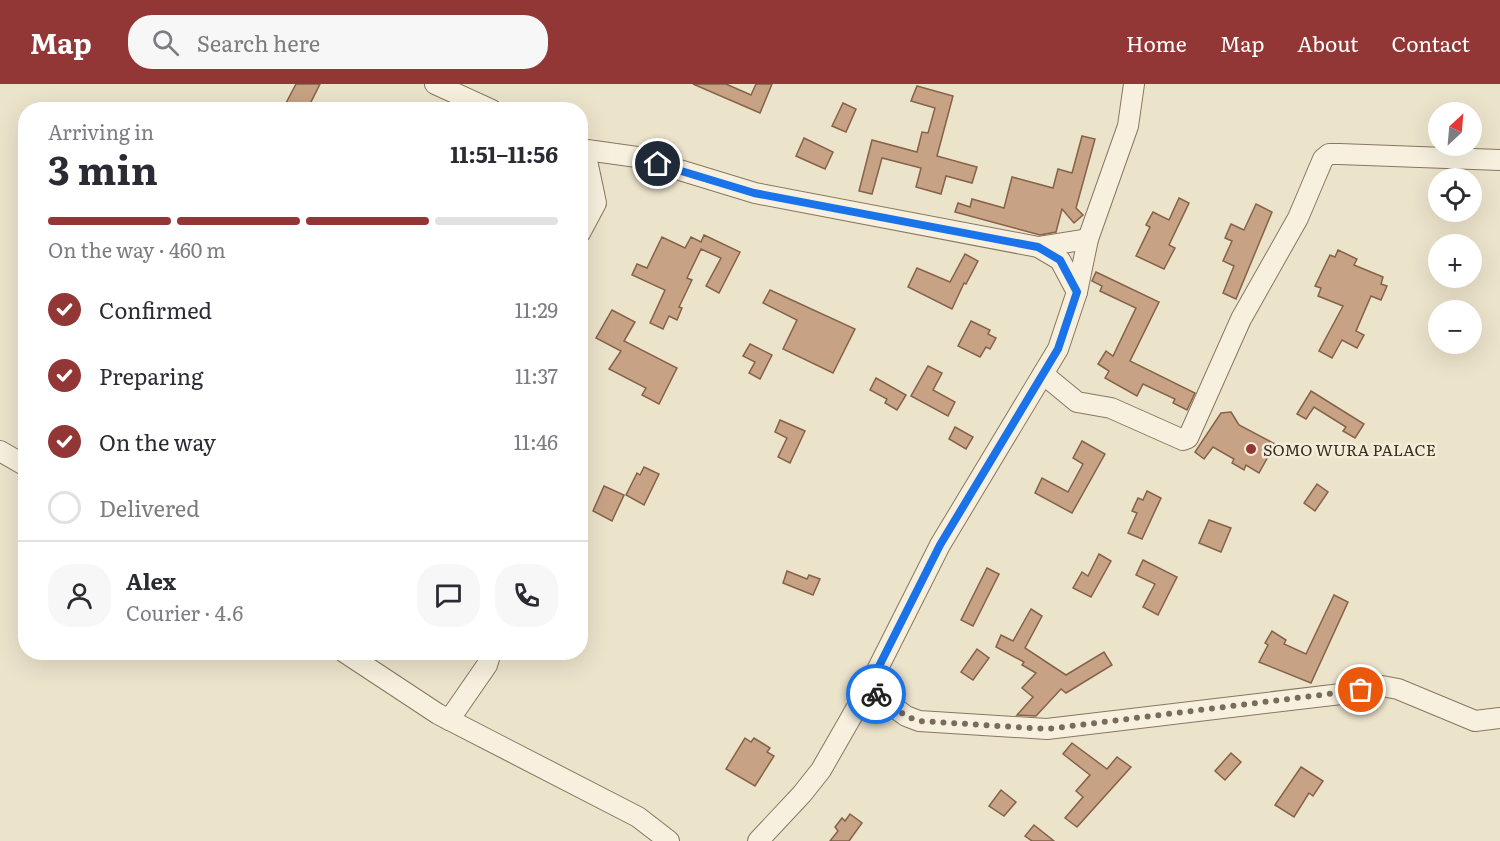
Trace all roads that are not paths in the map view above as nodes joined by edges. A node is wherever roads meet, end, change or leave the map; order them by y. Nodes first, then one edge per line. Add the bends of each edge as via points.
1 (435, 84) edge
2 (1134, 84) edge
3 (474, 102) edge
4 (588, 151) edge
5 (1500, 160) edge
6 (588, 170) edge
7 (588, 218) edge
8 (1088, 239) junction
9 (1038, 247) junction
10 (1077, 292) junction
11 (1043, 374) junction
12 (0, 451) edge
13 (18, 461) edge
14 (356, 660) edge
15 (489, 660) edge
16 (868, 688) junction
17 (1500, 718) edge
18 (449, 720) junction
19 (669, 841) edge
20 (758, 841) edge

1 - 3 street
2 - 8 street via 1128,126
4 - 9 street via 638,157 754,193
5 - 11 street via 1339,154 1323,159 1298,218 1241,319 1188,438 1183,441 1111,408 1077,402
6 - 7 street via 596,203
8 - 9 street
8 - 10 street
9 - 10 street via 1060,260
10 - 11 street via 1058,349
11 - 16 street via 940,545
12 - 13 street
14 - 18 street
15 - 18 street
16 - 17 street via 919,721 1028,728 1221,709 1382,686 1474,721
16 - 20 street via 821,770
18 - 19 street via 638,817

